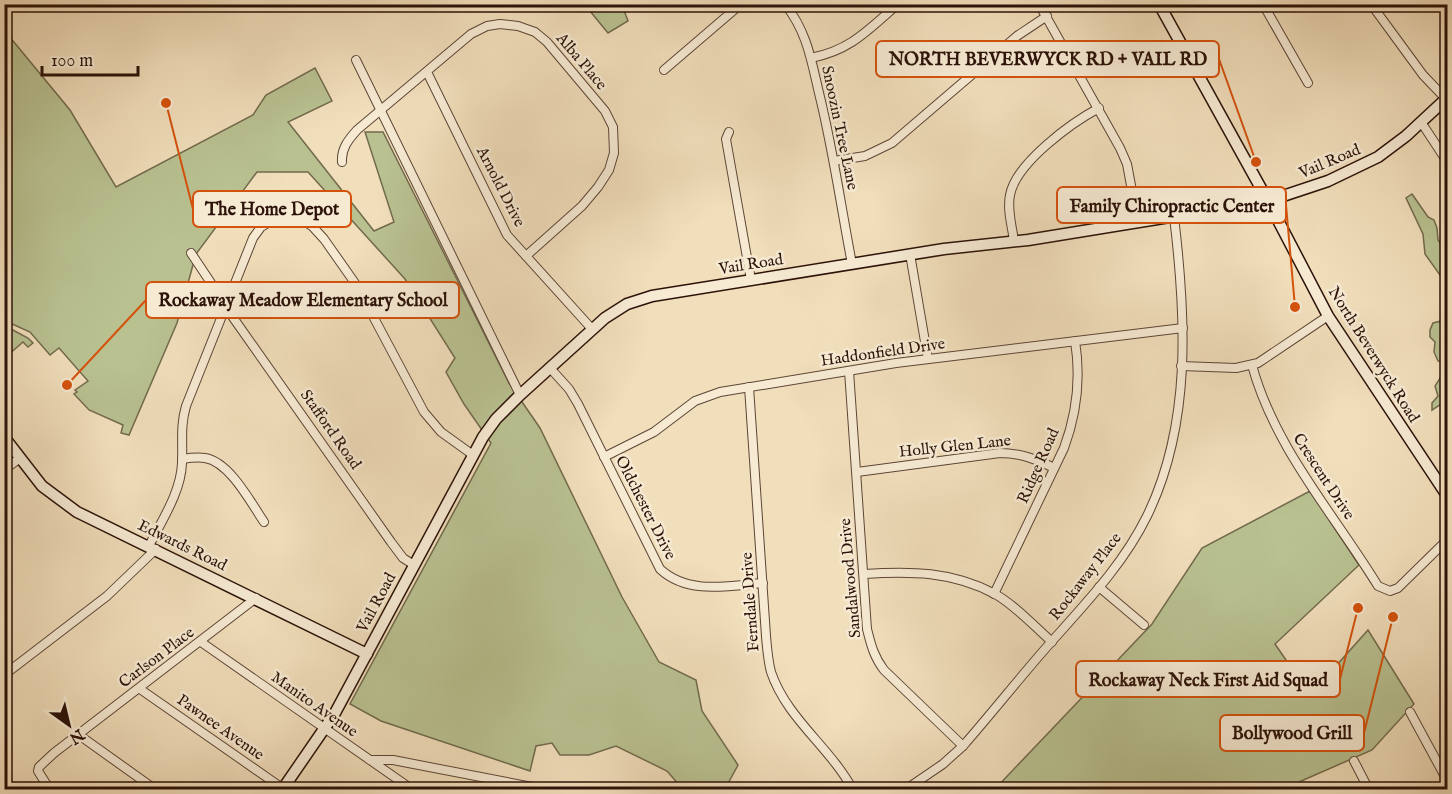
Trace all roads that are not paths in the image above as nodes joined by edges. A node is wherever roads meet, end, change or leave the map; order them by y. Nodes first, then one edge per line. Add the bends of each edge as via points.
1 (741, 4) edge
2 (785, 4) edge
3 (898, 4) edge
4 (1039, 4) edge
5 (1160, 4) edge
6 (1263, 4) edge
7 (1371, 4) edge
8 (1047, 16) junction
9 (811, 58) junction
10 (356, 60) dead end
11 (664, 70) dead end
12 (427, 72) junction
13 (1308, 83) dead end
14 (1447, 98) edge
15 (1099, 108) junction
16 (381, 110) junction
17 (1421, 122) junction
18 (729, 132) dead end
19 (834, 161) junction
20 (342, 162) dead end
21 (1448, 163) edge
22 (1268, 201) junction
23 (1174, 217) junction
24 (1138, 223) junction
25 (1014, 241) junction
26 (191, 253) dead end
27 (910, 254) junction
28 (526, 256) junction
29 (852, 264) junction
30 (751, 280) junction
31 (229, 300) junction
32 (225, 309) junction
33 (1328, 316) junction
34 (1183, 328) junction
35 (592, 329) junction
36 (1075, 341) junction
37 (928, 360) junction
38 (1252, 365) junction
39 (1181, 366) junction
40 (550, 368) junction
41 (849, 371) junction
42 (749, 387) junction
43 (520, 395) junction
44 (4, 437) edge
45 (473, 455) junction
46 (604, 457) junction
47 (20, 458) junction
48 (182, 459) junction
49 (1054, 468) junction
50 (4, 470) edge
51 (857, 472) junction
52 (1448, 497) edge
53 (264, 522) dead end
54 (1448, 539) edge
55 (152, 548) junction
56 (414, 566) junction
57 (864, 574) junction
58 (763, 583) junction
59 (1100, 587) junction
60 (994, 594) junction
61 (256, 598) junction
62 (1144, 625) dead end
63 (201, 642) junction
64 (1052, 642) junction
65 (367, 654) junction
66 (4, 675) edge
67 (140, 688) junction
68 (1410, 712) dead end
69 (324, 727) junction
70 (78, 735) junction
71 (963, 746) junction
72 (370, 760) junction
73 (1354, 761) dead end
74 (1448, 782) edge
75 (50, 789) edge
76 (156, 789) edge
77 (283, 789) edge
78 (413, 789) edge
79 (548, 789) edge
80 (853, 789) edge
81 (905, 789) edge
82 (1369, 789) edge

1 - 11 street
2 - 9 street, Snoozin Tree Lane via 802,30
3 - 9 street via 848,46
4 - 8 street
5 - 22 street, North Beverwyck Road
6 - 13 street
7 - 14 street via 1423,75
8 - 15 street
8 - 19 street via 1017,36 892,143 865,156
9 - 19 street, Snoozin Tree Lane
10 - 16 street
12 - 16 street, Alba Place
12 - 28 street, Arnold Drive via 501,224
12 - 28 street, Alba Place via 479,30 500,24 518,26 547,42 610,119 615,144 604,177 587,201
14 - 17 street, Vail Road
15 - 24 street via 1127,164
15 - 25 street via 1067,129 1017,176 1009,201
16 - 20 street, Alba Place via 351,137 342,152
16 - 43 street
17 - 21 street
17 - 22 street, Vail Road via 1363,166
18 - 30 street via 726,139
19 - 29 street, Snoozin Tree Lane
22 - 23 street, Vail Road
22 - 33 street, North Beverwyck Road
23 - 24 street, Vail Road
23 - 34 street, Rockaway Place
24 - 25 street, Vail Road
25 - 27 street, Vail Road
26 - 31 street via 215,289
27 - 29 street, Vail Road
27 - 37 street
28 - 35 street, Arnold Drive
29 - 30 street, Vail Road
30 - 35 street, Vail Road via 639,299 615,310
31 - 32 street
31 - 45 street via 261,227 284,216 305,221 324,239 357,286 424,412 441,432
32 - 48 street via 181,421
32 - 56 street, Stafford Road via 391,542
33 - 38 street
33 - 52 street, North Beverwyck Road
34 - 36 street, Haddonfield Drive
34 - 39 street, Rockaway Place
35 - 40 street, Vail Road
36 - 37 street, Haddonfield Drive
36 - 49 street, Ridge Road via 1078,380 1074,415
37 - 41 street, Haddonfield Drive
38 - 39 street
38 - 54 street, Crescent Drive via 1262,398 1292,455 1378,586 1390,591 1398,588
39 - 59 street, Rockaway Place via 1174,431 1156,496 1138,532
40 - 43 street, Vail Road
40 - 46 street, Oldchester Drive via 573,394
41 - 42 street, Haddonfield Drive
41 - 51 street, Sandalwood Drive
42 - 46 street, Haddonfield Drive via 695,401 654,432
42 - 58 street, Ferndale Drive
43 - 45 street, Vail Road via 496,419
44 - 47 street, Edwards Road
45 - 56 street, Vail Road
46 - 58 street, Oldchester Drive via 657,566 666,575 681,584 699,587
47 - 50 street
47 - 55 street, Edwards Road via 42,486 63,503
48 - 53 street via 203,458 219,464
48 - 55 street via 176,491
49 - 51 street, Holly Glen Lane via 1034,458 1000,453
49 - 60 street, Ridge Road
51 - 57 street, Sandalwood Drive
55 - 61 street, Edwards Road
55 - 66 street via 107,596
56 - 65 street, Vail Road
57 - 60 street via 929,573
57 - 71 street, Sandalwood Drive via 867,629 878,661
58 - 80 street, Ferndale Drive via 769,662 775,682 793,713
59 - 62 street
59 - 64 street, Rockaway Place
60 - 64 street
61 - 63 street, Carlson Place
61 - 65 street, Edwards Road
63 - 67 street, Carlson Place
63 - 69 street, Manito Avenue
64 - 71 street, Rockaway Place
65 - 69 street, Vail Road
67 - 70 street, Carlson Place
67 - 77 street, Pawnee Avenue
68 - 74 street
69 - 72 street, Manito Avenue
69 - 77 street, Vail Road
70 - 75 street, Carlson Place via 39,767
70 - 76 street
71 - 81 street, Rockaway Place
72 - 78 street, Manito Avenue
72 - 79 street via 393,760
73 - 82 street

